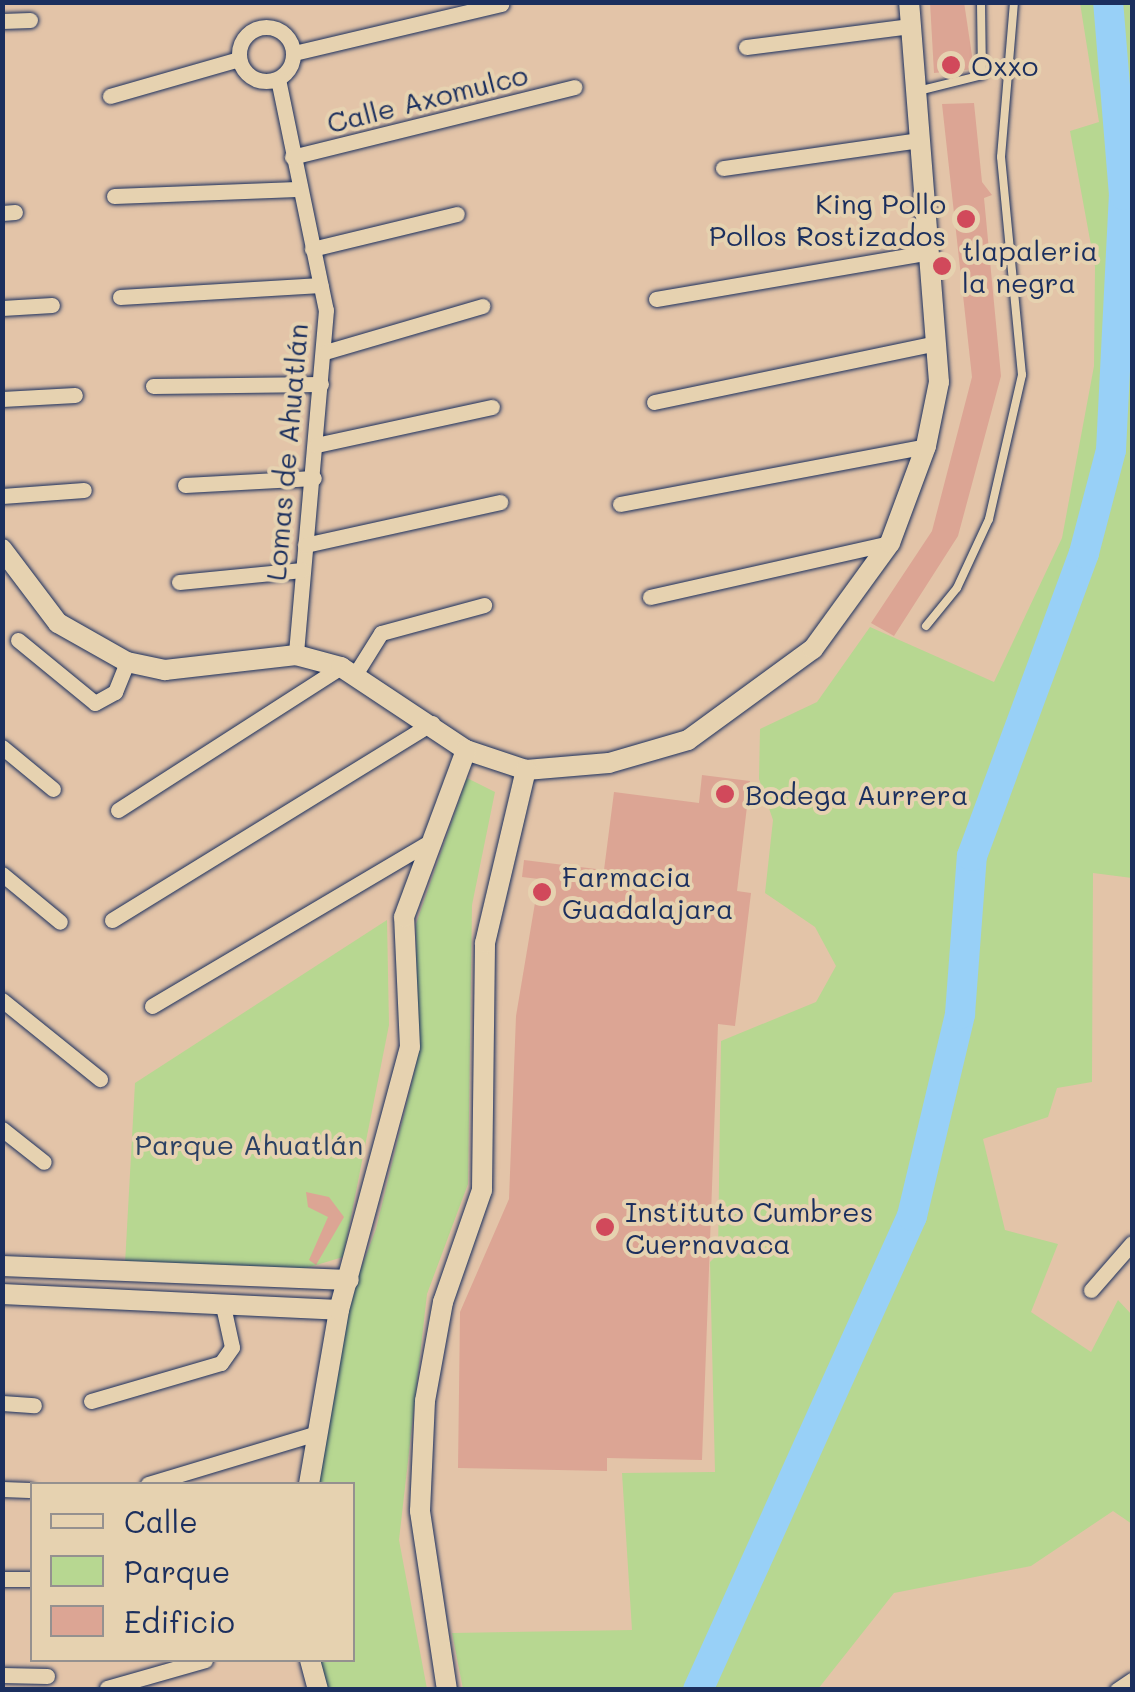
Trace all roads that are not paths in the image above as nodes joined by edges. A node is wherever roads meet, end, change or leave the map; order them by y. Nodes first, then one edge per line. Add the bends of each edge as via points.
1 (909, 2) edge
2 (982, 2) edge
3 (1014, 2) edge
4 (501, 4) edge
5 (30, 20) dead end
6 (2, 21) edge
7 (911, 26) junction
8 (746, 47) dead end
9 (294, 53) junction
10 (239, 59) junction
11 (278, 79) junction
12 (574, 87) dead end
13 (914, 92) junction
14 (110, 96) dead end
15 (919, 140) junction
16 (292, 157) junction
17 (723, 168) dead end
18 (297, 189) junction
19 (114, 196) dead end
20 (456, 214) dead end
21 (312, 250) junction
22 (930, 252) junction
23 (321, 285) junction
24 (120, 297) dead end
25 (656, 299) dead end
26 (52, 305) dead end
27 (482, 306) dead end
28 (2, 308) edge
29 (936, 343) junction
30 (325, 352) junction
31 (321, 384) junction
32 (152, 386) dead end
33 (74, 395) dead end
34 (2, 399) edge
35 (654, 402) dead end
36 (492, 407) dead end
37 (316, 445) junction
38 (926, 446) junction
39 (314, 478) junction
40 (185, 486) dead end
41 (84, 490) dead end
42 (2, 496) edge
43 (500, 502) dead end
44 (620, 504) dead end
45 (890, 543) junction
46 (304, 545) junction
47 (2, 549) edge
48 (302, 570) junction
49 (179, 582) dead end
50 (650, 597) dead end
51 (484, 605) dead end
52 (926, 626) dead end
53 (18, 640) dead end
54 (296, 655) junction
55 (127, 662) junction
56 (349, 670) junction
57 (432, 723) junction
58 (2, 747) edge
59 (466, 750) junction
60 (526, 770) junction
61 (52, 789) dead end
62 (118, 810) dead end
63 (424, 845) junction
64 (2, 874) edge
65 (112, 920) dead end
66 (60, 922) dead end
67 (2, 1000) edge
68 (152, 1006) dead end
69 (100, 1079) dead end
70 (2, 1129) edge
71 (44, 1162) dead end
72 (1132, 1243) edge
73 (2, 1266) edge
74 (349, 1280) junction
75 (1091, 1290) dead end
76 (2, 1294) edge
77 (223, 1306) junction
78 (339, 1310) junction
79 (91, 1401) dead end
80 (2, 1403) edge
81 (34, 1405) dead end
82 (314, 1434) junction
83 (155, 1482) edge
84 (309, 1482) edge
85 (2, 1489) edge
86 (29, 1490) dead end
87 (2, 1579) edge
88 (30, 1580) edge
89 (198, 1662) edge
90 (311, 1662) edge
91 (2, 1674) edge
92 (47, 1676) dead end
93 (1132, 1680) edge
94 (107, 1688) edge
95 (318, 1690) edge
96 (448, 1690) edge
97 (1117, 1690) edge

1 - 7 street
2 - 13 lane via 982,74 950,90
3 - 52 lane via 1002,157 1022,375 989,519 957,588
4 - 9 street
5 - 6 street
7 - 8 street
7 - 13 street
9 - 10 street via 290,38 263,26 240,44
9 - 11 street
10 - 11 street via 262,82
10 - 14 street
11 - 16 street, Lomas de Ahuatlán
12 - 16 street, Calle Axomulco
13 - 15 street
15 - 17 street
15 - 22 street
16 - 18 street, Lomas de Ahuatlán
18 - 19 street
18 - 21 street, Lomas de Ahuatlán
20 - 21 street
21 - 23 street, Lomas de Ahuatlán
22 - 25 street
22 - 29 street
23 - 24 street
23 - 30 street, Lomas de Ahuatlán
26 - 28 street
27 - 30 street
29 - 35 street
29 - 38 street
30 - 31 street, Lomas de Ahuatlán
31 - 32 street
31 - 37 street, Lomas de Ahuatlán
33 - 34 street
36 - 37 street
37 - 39 street, Lomas de Ahuatlán
38 - 44 street
38 - 45 street
39 - 40 street
39 - 46 street, Lomas de Ahuatlán
41 - 42 street
43 - 46 street
45 - 50 street
45 - 60 street via 789,673 688,740 609,763
46 - 48 street, Lomas de Ahuatlán
47 - 55 street via 58,623
48 - 49 street
48 - 54 street, Lomas de Ahuatlán
51 - 56 street via 381,632
53 - 55 street via 95,704 116,692
54 - 55 street via 164,670
54 - 56 street
56 - 57 street
56 - 62 street
57 - 59 street
57 - 65 street
58 - 61 street
59 - 60 street
59 - 63 street
60 - 96 street via 485,943 482,1190 443,1302 425,1401 420,1511
63 - 68 street
63 - 74 street via 404,917 410,1047
64 - 66 street
67 - 69 street
70 - 71 street
72 - 75 street
73 - 74 street
74 - 78 street
76 - 77 street
77 - 78 street
77 - 79 street via 232,1347 221,1363
78 - 82 street
80 - 81 street
82 - 83 street
82 - 84 street
85 - 86 street
87 - 88 street
89 - 94 street
90 - 95 street
91 - 92 street
93 - 97 street

